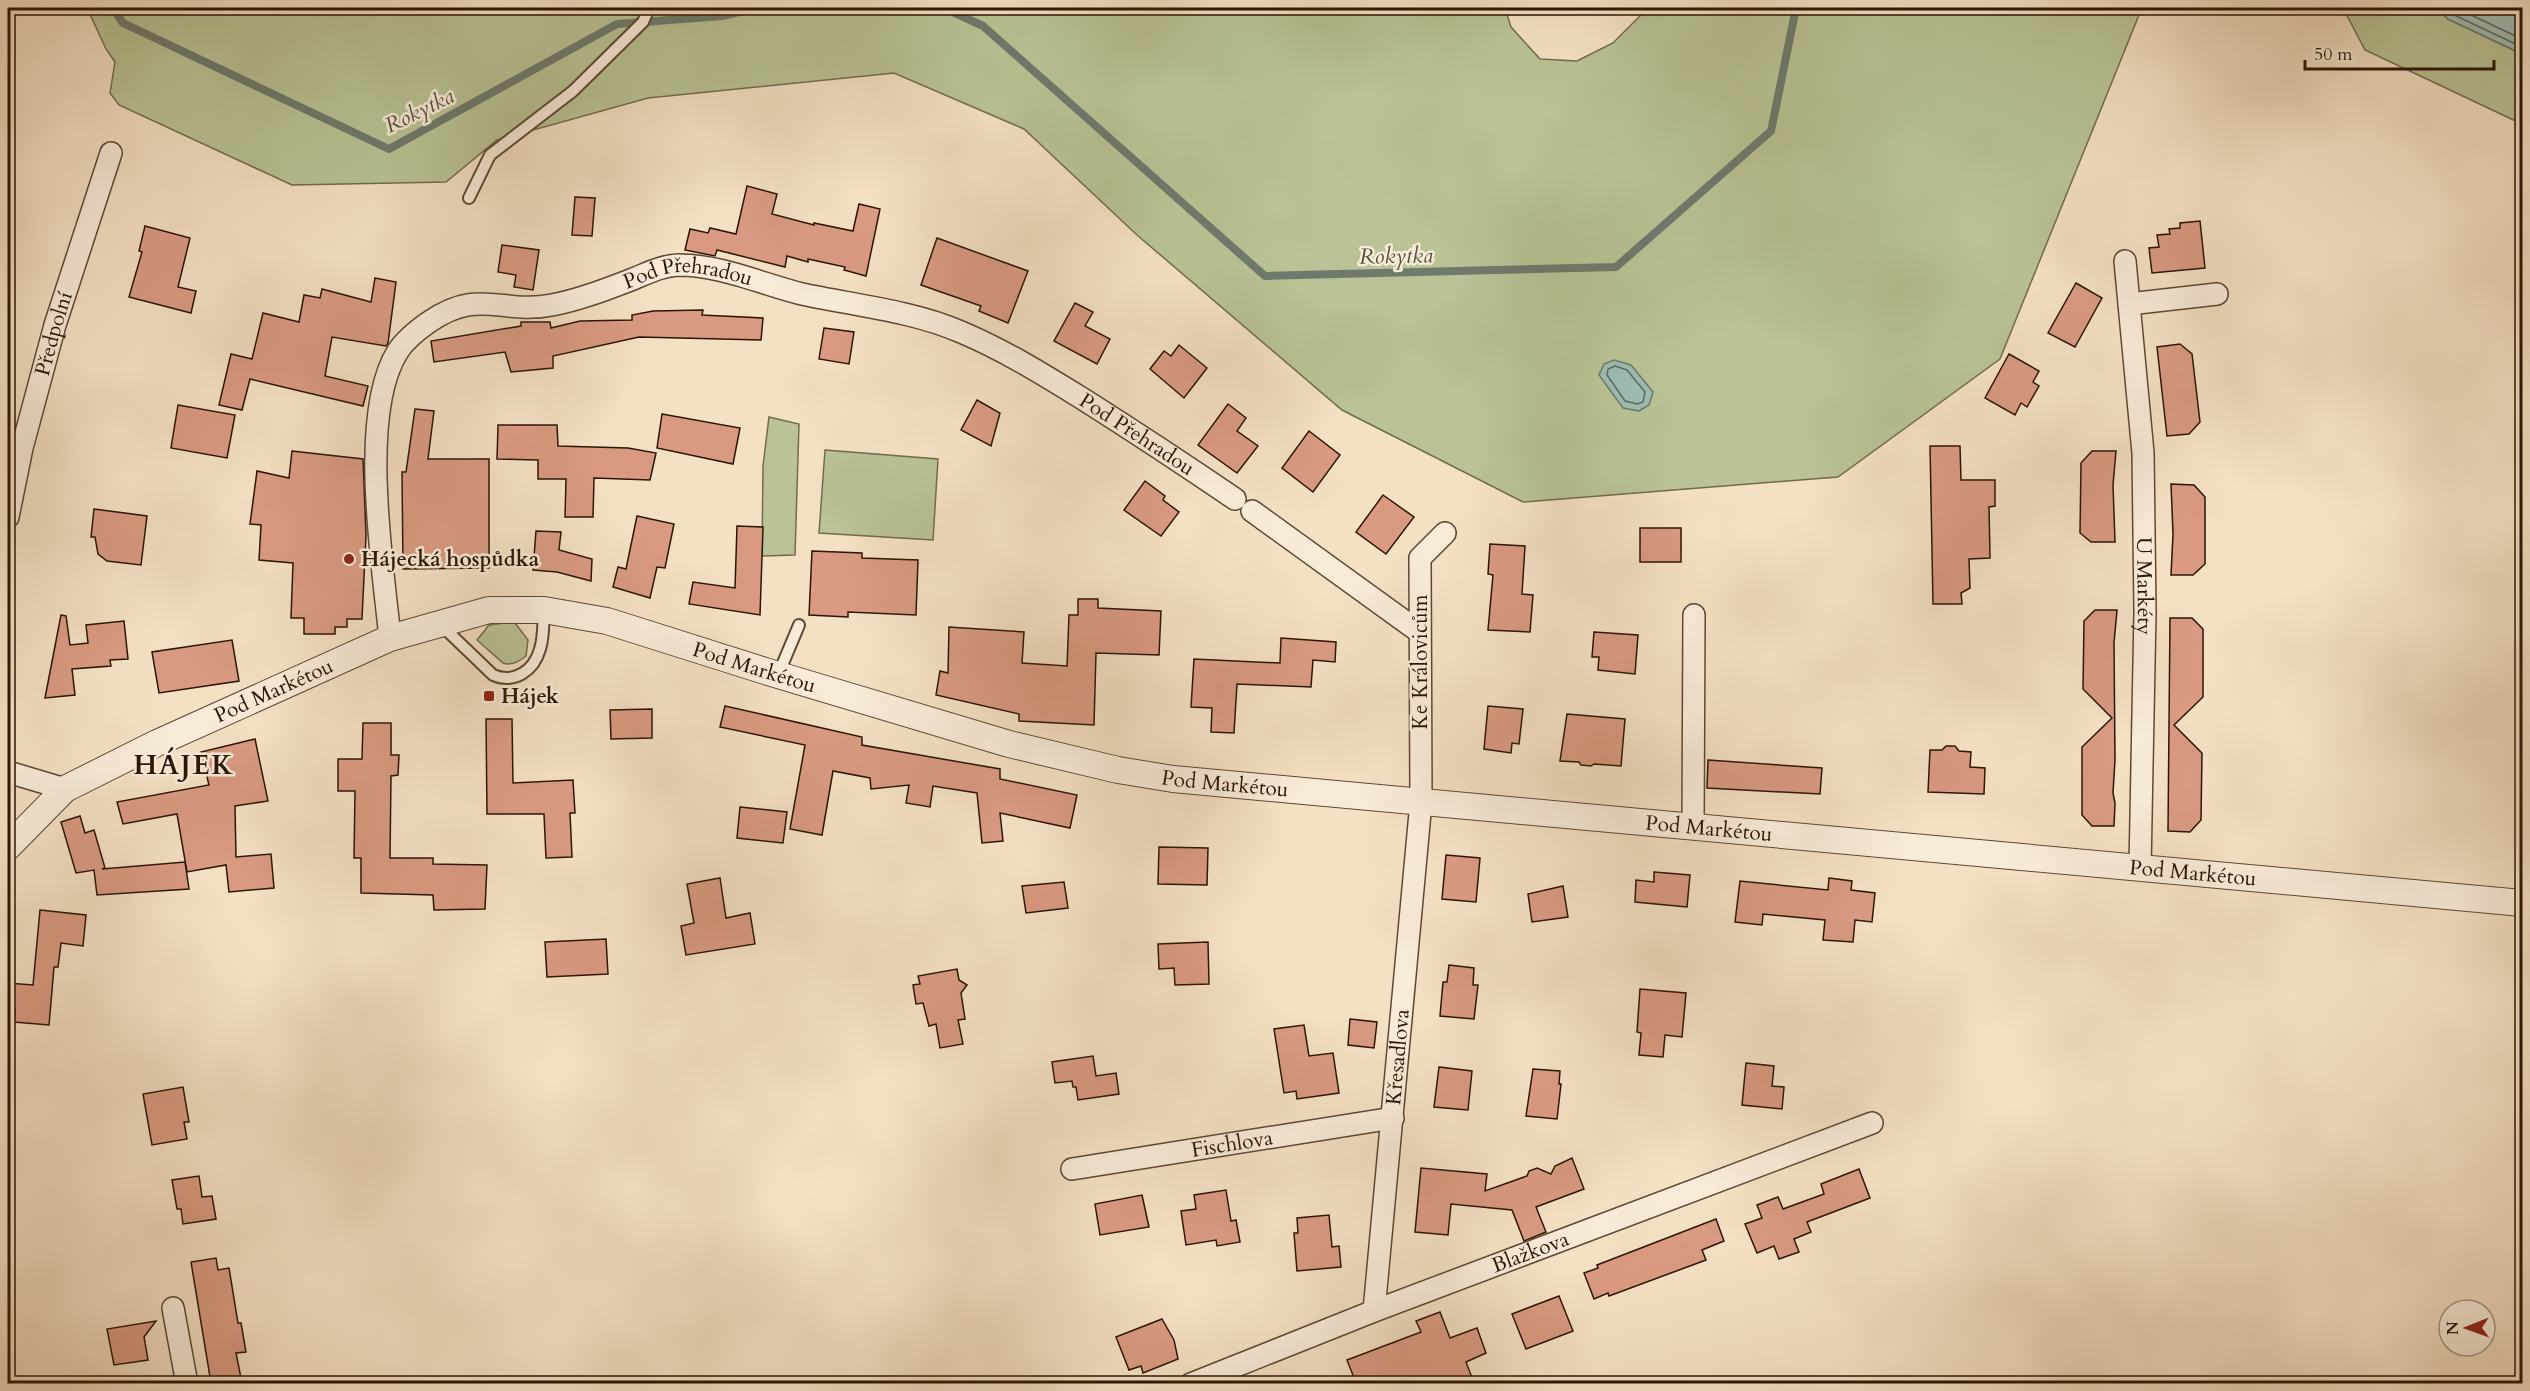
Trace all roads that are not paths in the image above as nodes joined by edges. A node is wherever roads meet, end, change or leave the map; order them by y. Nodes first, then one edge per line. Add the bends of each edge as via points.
1 (647, 13) dead end
2 (111, 153) dead end
3 (469, 198) dead end
4 (2125, 261) dead end
5 (2217, 294) dead end
6 (2129, 304) junction
7 (8, 517) edge
8 (1445, 533) dead end
9 (544, 610) junction
10 (1694, 615) dead end
11 (439, 624) junction
12 (799, 625) dead end
13 (1418, 631) junction
14 (390, 638) junction
15 (778, 675) junction
16 (8, 772) edge
17 (65, 789) junction
18 (1421, 802) junction
19 (1694, 827) junction
20 (8, 847) edge
21 (2140, 868) junction
22 (2523, 903) edge
23 (1393, 1118) junction
24 (1872, 1123) dead end
25 (1072, 1169) dead end
26 (173, 1308) dead end
27 (1374, 1311) junction
28 (187, 1383) edge
29 (1191, 1383) edge

1 - 3 lane via 643,22 573,91 490,155
2 - 7 street, Předpolní via 55,325
4 - 6 street, U Markéty
5 - 6 street
6 - 21 street, U Markéty via 2143,453 2145,612
8 - 13 street, Ke Královicům via 1420,558
9 - 11 street, Pod Markétou via 489,610
9 - 11 lane via 541,648 534,663 515,678 493,675
9 - 15 street, Pod Markétou via 625,626
10 - 19 street
11 - 14 street, Pod Markétou
12 - 15 lane
13 - 14 street, Pod Přehradou via 1244,505 1027,365 959,331 725,271 679,265 659,267 612,287 550,305 475,302 447,309 421,327 399,350 386,379 376,460
13 - 18 street, Ke Královicům
14 - 17 street, Pod Markétou
15 - 18 street, Pod Markétou via 1010,744 1118,771
16 - 17 street
17 - 20 street, Pod Markétou
18 - 19 street, Pod Markétou
18 - 23 street, Křesadlova
19 - 21 street, Pod Markétou
21 - 22 street, Pod Markétou
23 - 25 street, Fischlova
23 - 27 street, Křesadlova
24 - 27 street, Blažkova
26 - 28 street
27 - 29 street, Blažkova

